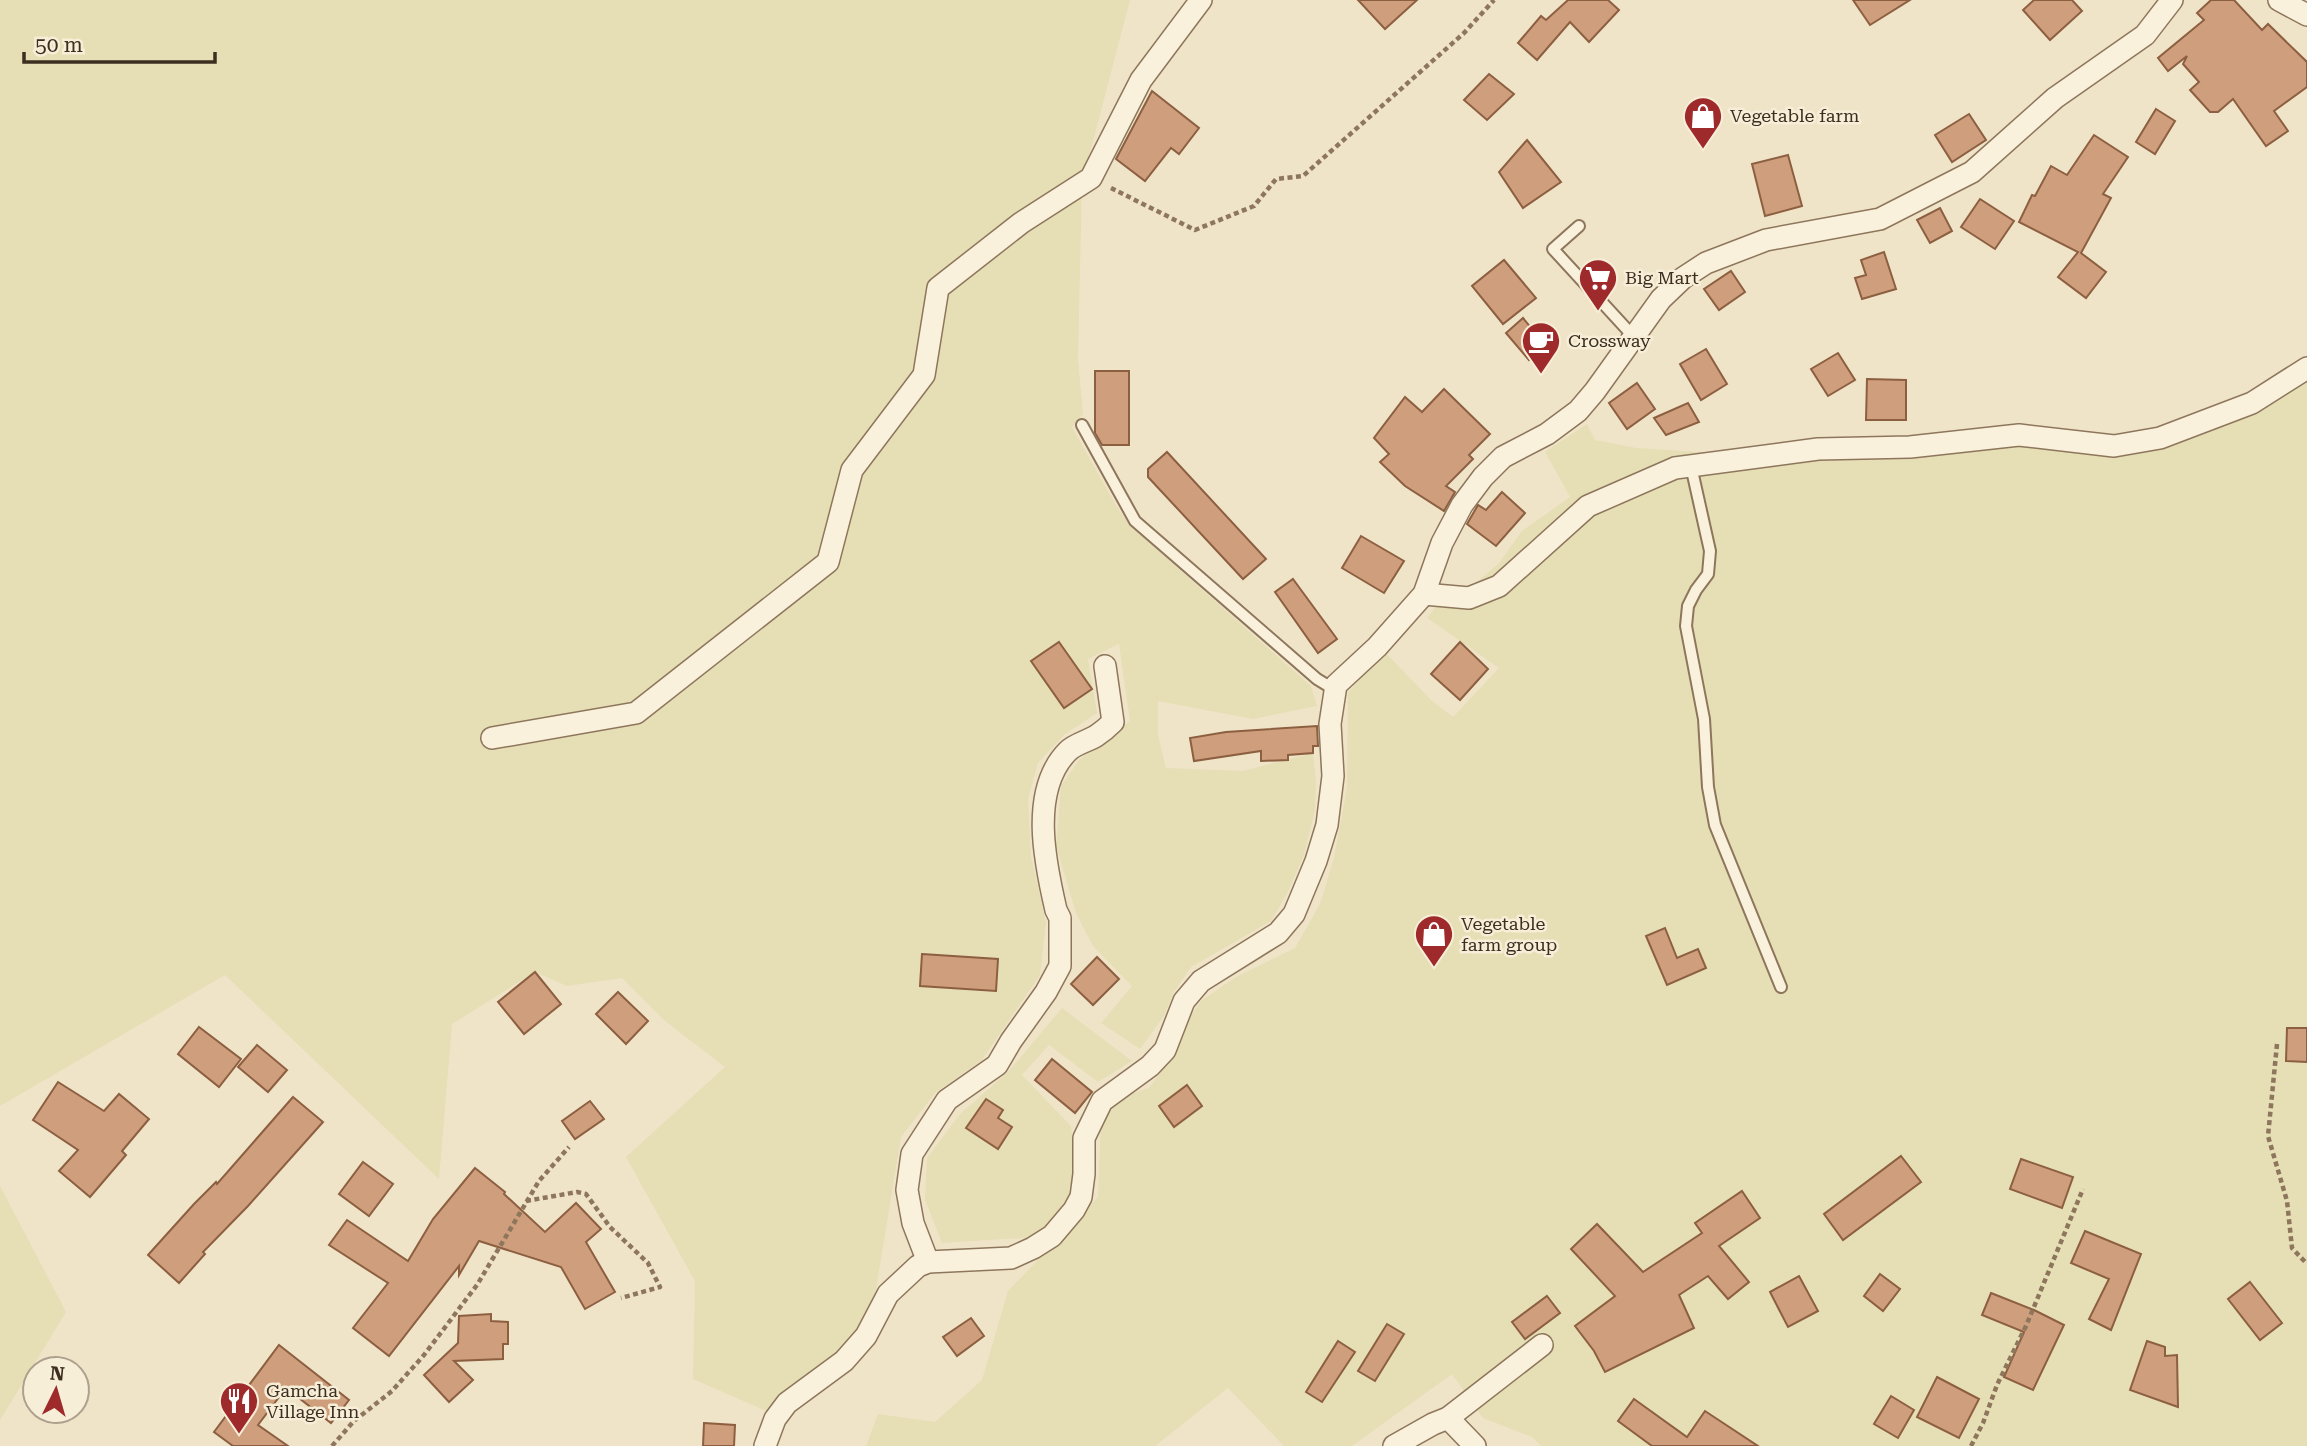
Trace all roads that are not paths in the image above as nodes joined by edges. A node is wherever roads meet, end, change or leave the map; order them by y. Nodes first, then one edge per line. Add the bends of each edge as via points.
1 (1201, 0) edge
2 (2172, 0) edge
3 (2279, 0) edge
4 (2307, 15) edge
5 (1579, 226) dead end
6 (1633, 336) junction
7 (2307, 368) edge
8 (1082, 425) dead end
9 (1691, 466) junction
10 (1424, 594) junction
11 (1105, 666) dead end
12 (1335, 690) junction
13 (492, 738) dead end
14 (1782, 987) dead end
15 (928, 1262) junction
16 (1542, 1345) dead end
17 (1448, 1418) junction
18 (765, 1446) edge
19 (1394, 1446) edge
20 (1475, 1446) edge

1 - 13 street via 1141,80 1091,178 1021,223 938,288 924,375 852,470 828,562 636,713
2 - 6 street via 2145,35 2055,98 1972,172 1880,219 1766,240 1706,263 1661,299
3 - 4 street
5 - 6 lane via 1553,249
6 - 10 street via 1578,411 1503,457 1483,477 1442,543
7 - 9 street via 2252,403 2160,438 2114,446 2020,435 1910,447 1818,449
8 - 12 lane via 1136,521
9 - 10 street via 1675,468 1588,506 1499,586 1469,598
9 - 14 lane via 1710,551 1708,574 1688,606 1686,626 1704,719 1707,787 1715,825
10 - 12 street
11 - 15 street via 1113,722 1099,735 1069,749 1054,770 1045,802 1043,850 1060,918 1060,966 997,1065 947,1100 912,1154 907,1190
12 - 15 street via 1327,825 1294,914 1279,933 1201,981 1184,1001 1165,1050 1102,1101 1084,1138 1080,1197 1052,1236 1011,1258
15 - 18 street via 888,1294 866,1336 844,1361 788,1403 775,1419
16 - 17 street
17 - 19 street
17 - 20 street

